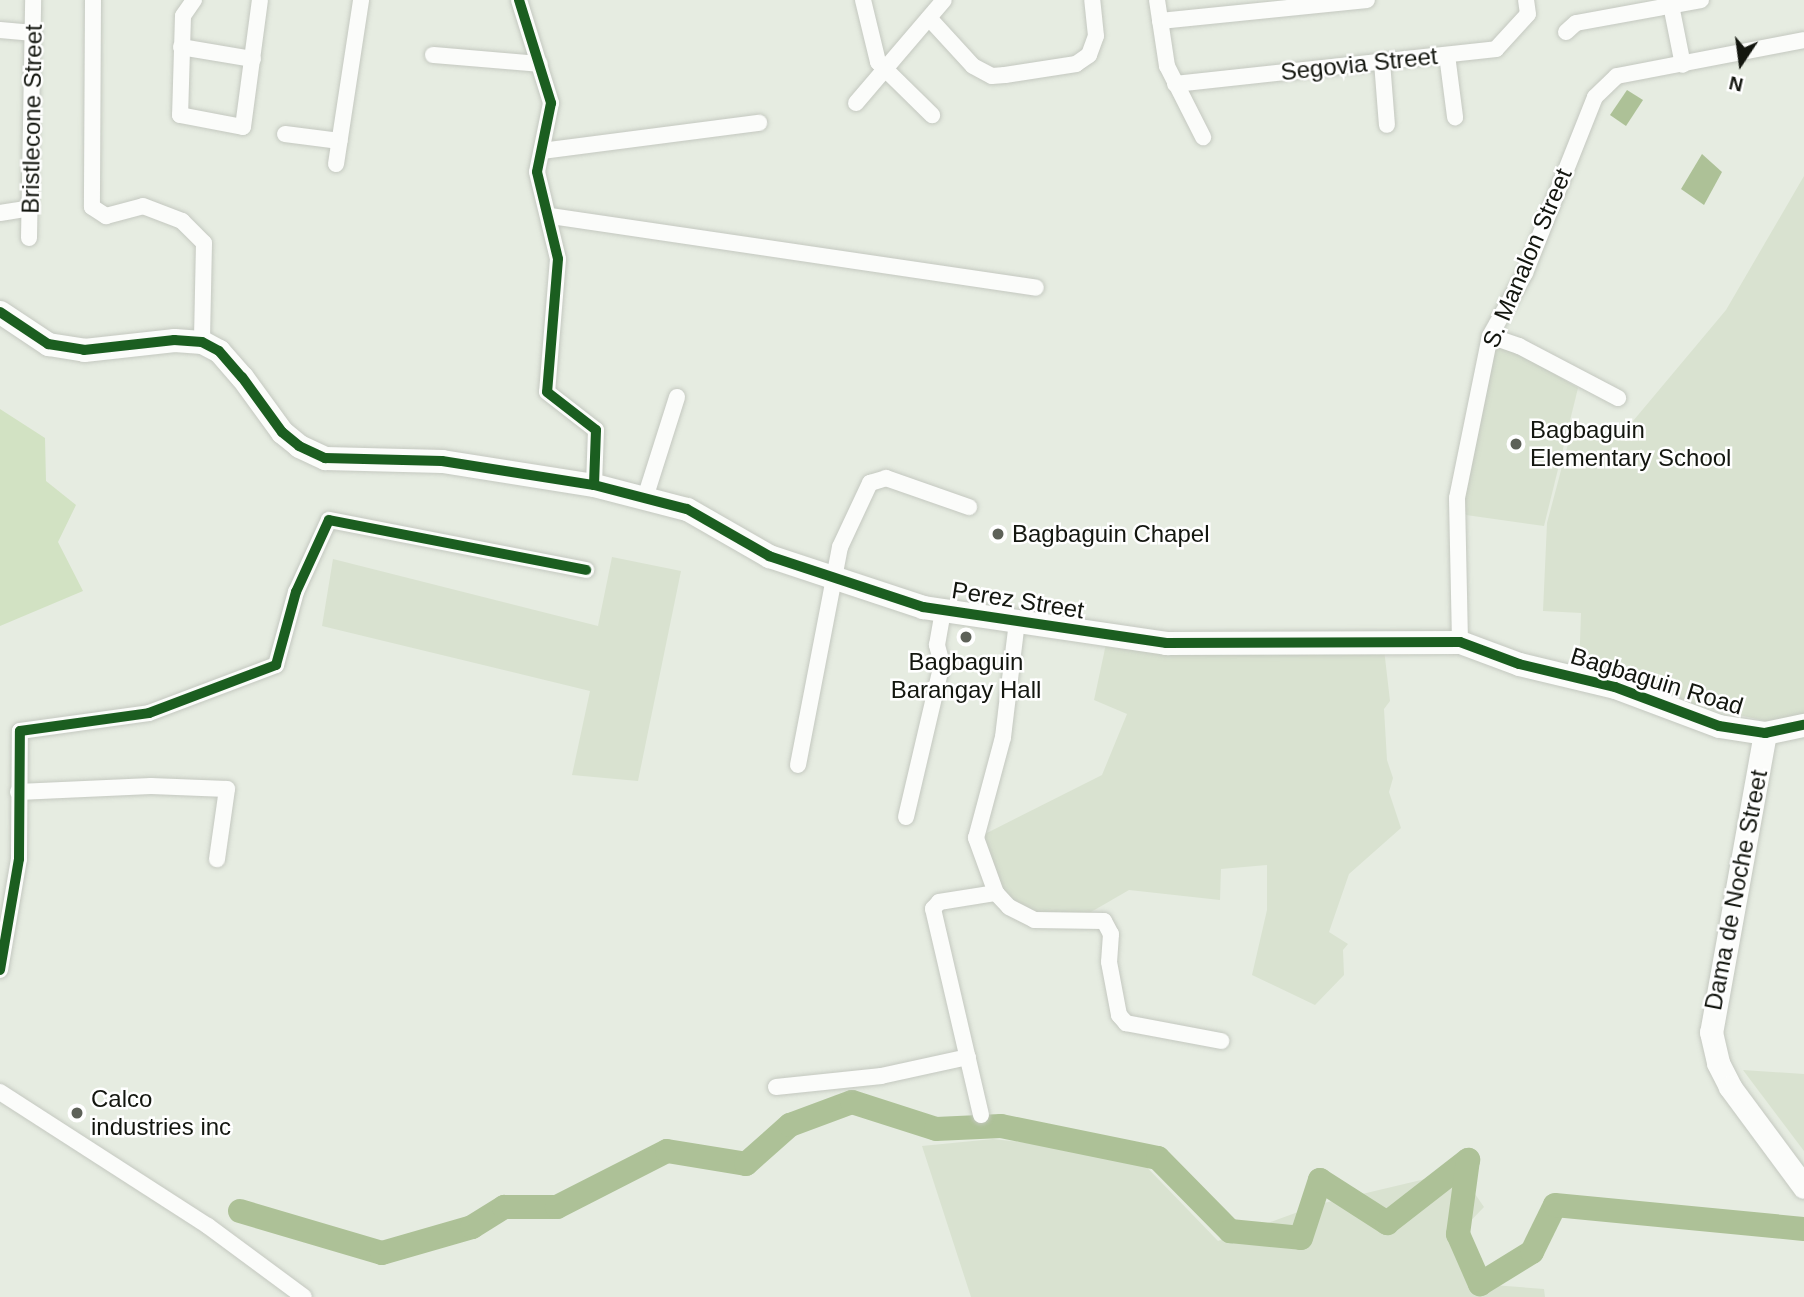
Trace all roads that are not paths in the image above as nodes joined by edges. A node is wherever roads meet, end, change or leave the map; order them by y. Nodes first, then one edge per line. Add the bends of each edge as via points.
1 (33, 0) edge
2 (93, 0) edge
3 (194, 0) edge
4 (260, 0) edge
5 (361, 0) edge
6 (519, 0) edge
7 (863, 0) edge
8 (944, 0) edge
9 (1093, 0) edge
10 (1157, 0) edge
11 (1367, 0) edge
12 (1701, 0) edge
13 (1671, 3) edge
14 (1527, 7) edge
15 (929, 18) junction
16 (1160, 21) junction
17 (0, 30) edge
18 (1566, 32) dead end
19 (33, 33) junction
20 (1804, 40) edge
21 (181, 47) junction
22 (433, 55) dead end
23 (1447, 55) junction
24 (253, 59) junction
25 (1382, 62) junction
26 (540, 64) junction
27 (1683, 65) junction
28 (886, 71) junction
29 (1175, 84) junction
30 (856, 103) dead end
31 (932, 115) dead end
32 (1455, 117) dead end
33 (759, 123) dead end
34 (1388, 125) dead end
35 (285, 134) dead end
36 (1203, 137) dead end
37 (340, 141) junction
38 (542, 151) junction
39 (336, 164) dead end
40 (31, 208) junction
41 (0, 213) edge
42 (551, 216) junction
43 (29, 238) dead end
44 (1036, 288) dead end
45 (0, 312) edge
46 (1489, 336) junction
47 (202, 342) junction
48 (677, 397) dead end
49 (1618, 398) dead end
50 (594, 485) junction
51 (645, 498) junction
52 (969, 507) dead end
53 (586, 570) dead end
54 (835, 578) junction
55 (943, 610) junction
56 (1017, 621) junction
57 (1460, 642) junction
58 (1804, 725) edge
59 (1765, 733) junction
60 (798, 765) dead end
61 (19, 792) junction
62 (906, 817) dead end
63 (217, 859) dead end
64 (996, 893) junction
65 (0, 970) edge
66 (1221, 1041) dead end
67 (968, 1057) junction
68 (776, 1087) dead end
69 (0, 1092) edge
70 (981, 1115) dead end
71 (1804, 1186) edge
72 (304, 1297) edge

1 - 19 street, Bristlecone Street
2 - 47 street via 92,208 106,216 143,206 182,221 204,243
3 - 21 street via 183,16
4 - 24 street
5 - 37 street
6 - 26 street
7 - 28 street via 872,50
8 - 15 street
9 - 15 street via 1096,36 1089,55 1076,64 1005,75 992,76 973,66
10 - 16 street
11 - 16 street
12 - 13 street
13 - 18 street via 1576,23
13 - 27 street
14 - 23 street, Segovia Street via 1496,49
15 - 28 street
16 - 29 street
17 - 19 street
19 - 40 street, Bristlecone Street
20 - 27 street, S. Manalon Street
21 - 24 street
21 - 24 street via 180,115 243,127
22 - 26 street
23 - 25 street, Segovia Street
23 - 32 street
25 - 29 street, Segovia Street
25 - 34 street
26 - 38 street via 551,103
27 - 46 street, S. Manalon Street via 1616,76 1595,97 1525,274
28 - 30 street
28 - 31 street
29 - 36 street
33 - 38 street
35 - 37 street
37 - 39 street
38 - 42 street via 537,172
40 - 41 street
40 - 43 street, Bristlecone Street
42 - 44 street
42 - 50 street via 558,279 547,392 596,430
45 - 47 street via 48,344 84,350 174,340
46 - 49 street via 1519,346
46 - 57 street, S. Manalon Street via 1457,498
47 - 50 street via 227,360 282,432 325,458 442,461
48 - 51 street
50 - 51 street, Perez Street
51 - 54 street, Perez Street via 687,509 769,556
52 - 54 street via 876,478 840,547
53 - 61 street via 329,520 296,592 276,665 149,713 20,731
54 - 55 street, Perez Street
54 - 60 street
55 - 56 street, Perez Street
55 - 62 street via 937,645 942,664
56 - 57 street, Perez Street via 1166,643
56 - 64 street via 1003,737 976,838
57 - 59 street, Bagbaguin Road via 1519,664 1615,687 1707,722
58 - 59 street, Bagbaguin Road
59 - 71 street, Dama de Noche Street via 1711,1032 1718,1063 1730,1087
61 - 63 street via 151,786 227,789
61 - 65 street via 19,859
64 - 66 street via 1009,907 1034,920 1104,921 1111,934 1109,962 1119,1015 1126,1023
64 - 67 street via 939,902 933,909
67 - 68 street via 881,1076
67 - 70 street
69 - 72 street via 208,1226

